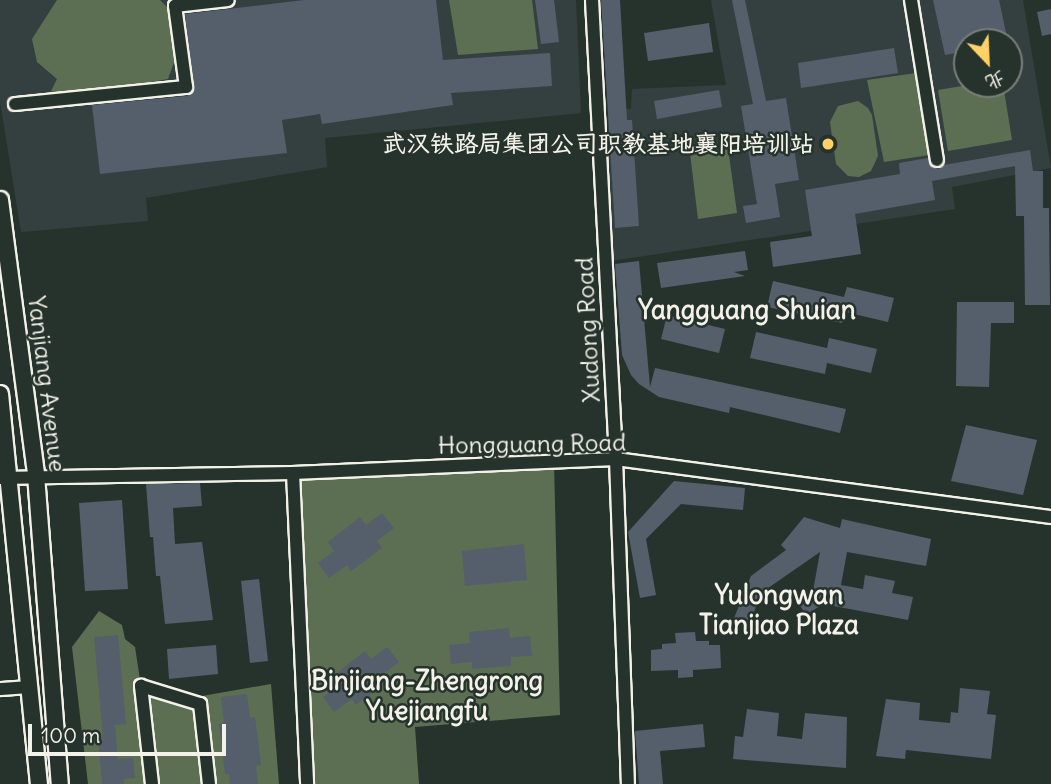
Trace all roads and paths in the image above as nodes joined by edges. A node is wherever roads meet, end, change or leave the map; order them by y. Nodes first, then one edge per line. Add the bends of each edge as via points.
1 (228, 0) edge
2 (592, 0) edge
3 (911, 0) edge
4 (175, 3) edge
5 (15, 104) dead end
6 (937, 160) dead end
7 (0, 200) edge
8 (0, 394) edge
9 (617, 459) junction
10 (293, 472) junction
11 (36, 475) junction
12 (5, 478) edge
13 (1051, 517) edge
14 (30, 687) junction
15 (0, 689) edge
16 (39, 784) edge
17 (60, 784) edge
18 (152, 784) edge
19 (209, 784) edge
20 (307, 784) edge
21 (628, 784) edge

1 - 4 street
2 - 9 street, Xudong Road
3 - 6 street
4 - 5 street via 186,87
7 - 11 main road, Yanjiang Avenue
8 - 12 main road, Yanjiang Avenue
9 - 10 street, Hongguang Road
9 - 13 street, Hongguang Road
9 - 21 street, Xudong Road
10 - 11 street, Hongguang Road
10 - 20 street
11 - 12 street, Hongguang Road
11 - 17 main road, Yanjiang Avenue
12 - 14 main road, Yanjiang Avenue
14 - 15 street
14 - 16 main road, Yanjiang Avenue
18 - 19 street via 141,686 200,704

